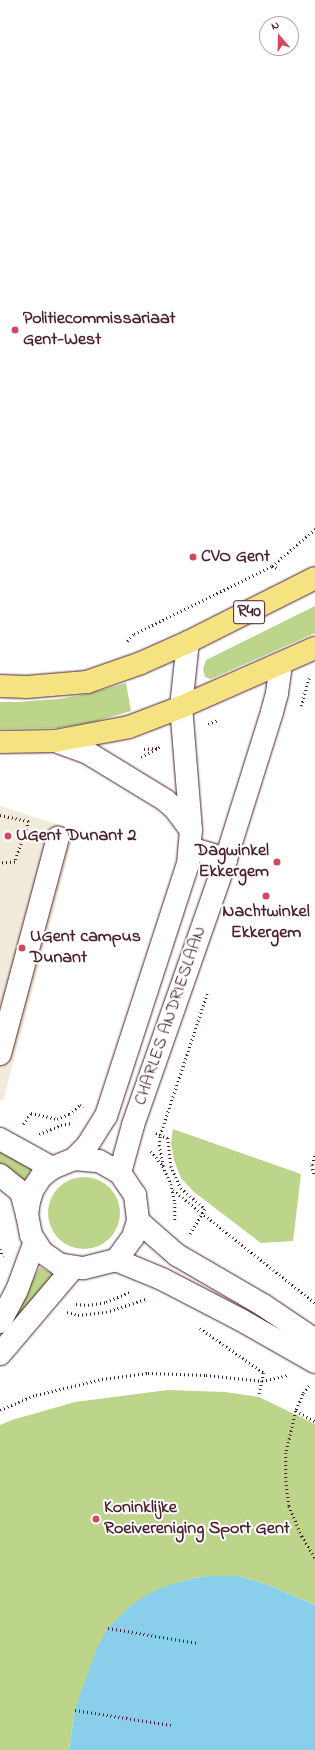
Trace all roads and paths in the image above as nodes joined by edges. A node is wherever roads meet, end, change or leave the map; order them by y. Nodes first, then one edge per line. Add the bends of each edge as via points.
1 (315, 529) edge
2 (272, 566) dead end
3 (313, 578) edge
4 (134, 634) dead end
5 (188, 642) junction
6 (315, 648) edge
7 (141, 663) junction
8 (281, 663) junction
9 (308, 680) dead end
10 (0, 686) edge
11 (277, 693) junction
12 (180, 707) junction
13 (219, 719) dead end
14 (150, 720) junction
15 (183, 736) junction
16 (55, 741) junction
17 (0, 742) edge
18 (159, 747) junction
19 (161, 754) dead end
20 (0, 815) edge
21 (58, 838) dead end
22 (191, 839) junction
23 (226, 860) junction
24 (0, 863) edge
25 (0, 1054) edge
26 (88, 1100) dead end
27 (85, 1108) junction
28 (81, 1113) dead end
29 (77, 1118) dead end
30 (73, 1123) dead end
31 (5, 1142) edge
32 (315, 1156) edge
33 (74, 1159) junction
34 (52, 1168) junction
35 (120, 1173) junction
36 (0, 1175) edge
37 (315, 1177) edge
38 (172, 1190) dead end
39 (27, 1215) junction
40 (138, 1221) junction
41 (35, 1241) junction
42 (116, 1260) junction
43 (74, 1267) junction
44 (315, 1303) edge
45 (0, 1322) edge
46 (196, 1325) dead end
47 (315, 1340) edge
48 (0, 1354) edge
49 (315, 1362) edge
50 (292, 1374) dead end
51 (262, 1381) junction
52 (311, 1383) dead end
53 (259, 1394) dead end
54 (0, 1410) edge
55 (296, 1411) junction
56 (315, 1421) edge
57 (315, 1558) edge
58 (108, 1628) dead end
59 (198, 1643) dead end
60 (75, 1710) dead end
61 (171, 1725) dead end

1 - 2 path
3 - 5 main road, R40
4 - 7 path
5 - 7 main road, R40
5 - 12 street, CHARLES ANDRIESLAAN
6 - 8 main road
7 - 10 main road, R40 via 87,682 27,687
8 - 11 street, CHARLES ANDRIESLAAN
8 - 12 main road
9 - 11 path
11 - 23 street, CHARLES ANDRIESLAAN
12 - 14 main road
12 - 15 street, CHARLES ANDRIESLAAN
13 - 15 path
14 - 16 main road
14 - 18 path
15 - 18 path
15 - 22 street, CHARLES ANDRIESLAAN
16 - 17 main road
16 - 22 street via 88,753 164,800 175,809
18 - 19 path
20 - 24 path via 30,821 15,862
21 - 25 street via 11,993
22 - 23 street
22 - 33 street, CHARLES ANDRIESLAAN via 188,864 106,1116 87,1146
23 - 35 street, CHARLES ANDRIESLAAN via 133,1125
26 - 27 path
27 - 28 path
27 - 31 path via 80,1105 57,1119 31,1113
29 - 30 path
31 - 34 street
32 - 37 path via 312,1165
33 - 34 street, CHARLES ANDRIESLAAN
33 - 35 street, CHARLES ANDRIESLAAN via 99,1161
34 - 39 street, CHARLES ANDRIESLAAN via 41,1177 34,1188
35 - 40 street, CHARLES ANDRIESLAAN via 135,1195
36 - 39 street via 21,1192
38 - 44 path
39 - 41 street, CHARLES ANDRIESLAAN via 31,1235
40 - 42 street, CHARLES ANDRIESLAAN via 133,1237
40 - 47 street via 177,1255 263,1305
41 - 43 street, CHARLES ANDRIESLAAN via 42,1252 59,1264
41 - 45 street via 17,1290
42 - 43 street, CHARLES ANDRIESLAAN via 83,1268
42 - 49 street via 162,1279
43 - 48 street
46 - 51 path via 264,1373
50 - 51 path
51 - 53 path
51 - 54 path via 206,1375 148,1373 102,1379 36,1395
52 - 55 path
55 - 56 path
55 - 57 path via 286,1453 289,1506
58 - 59 path
60 - 61 path

